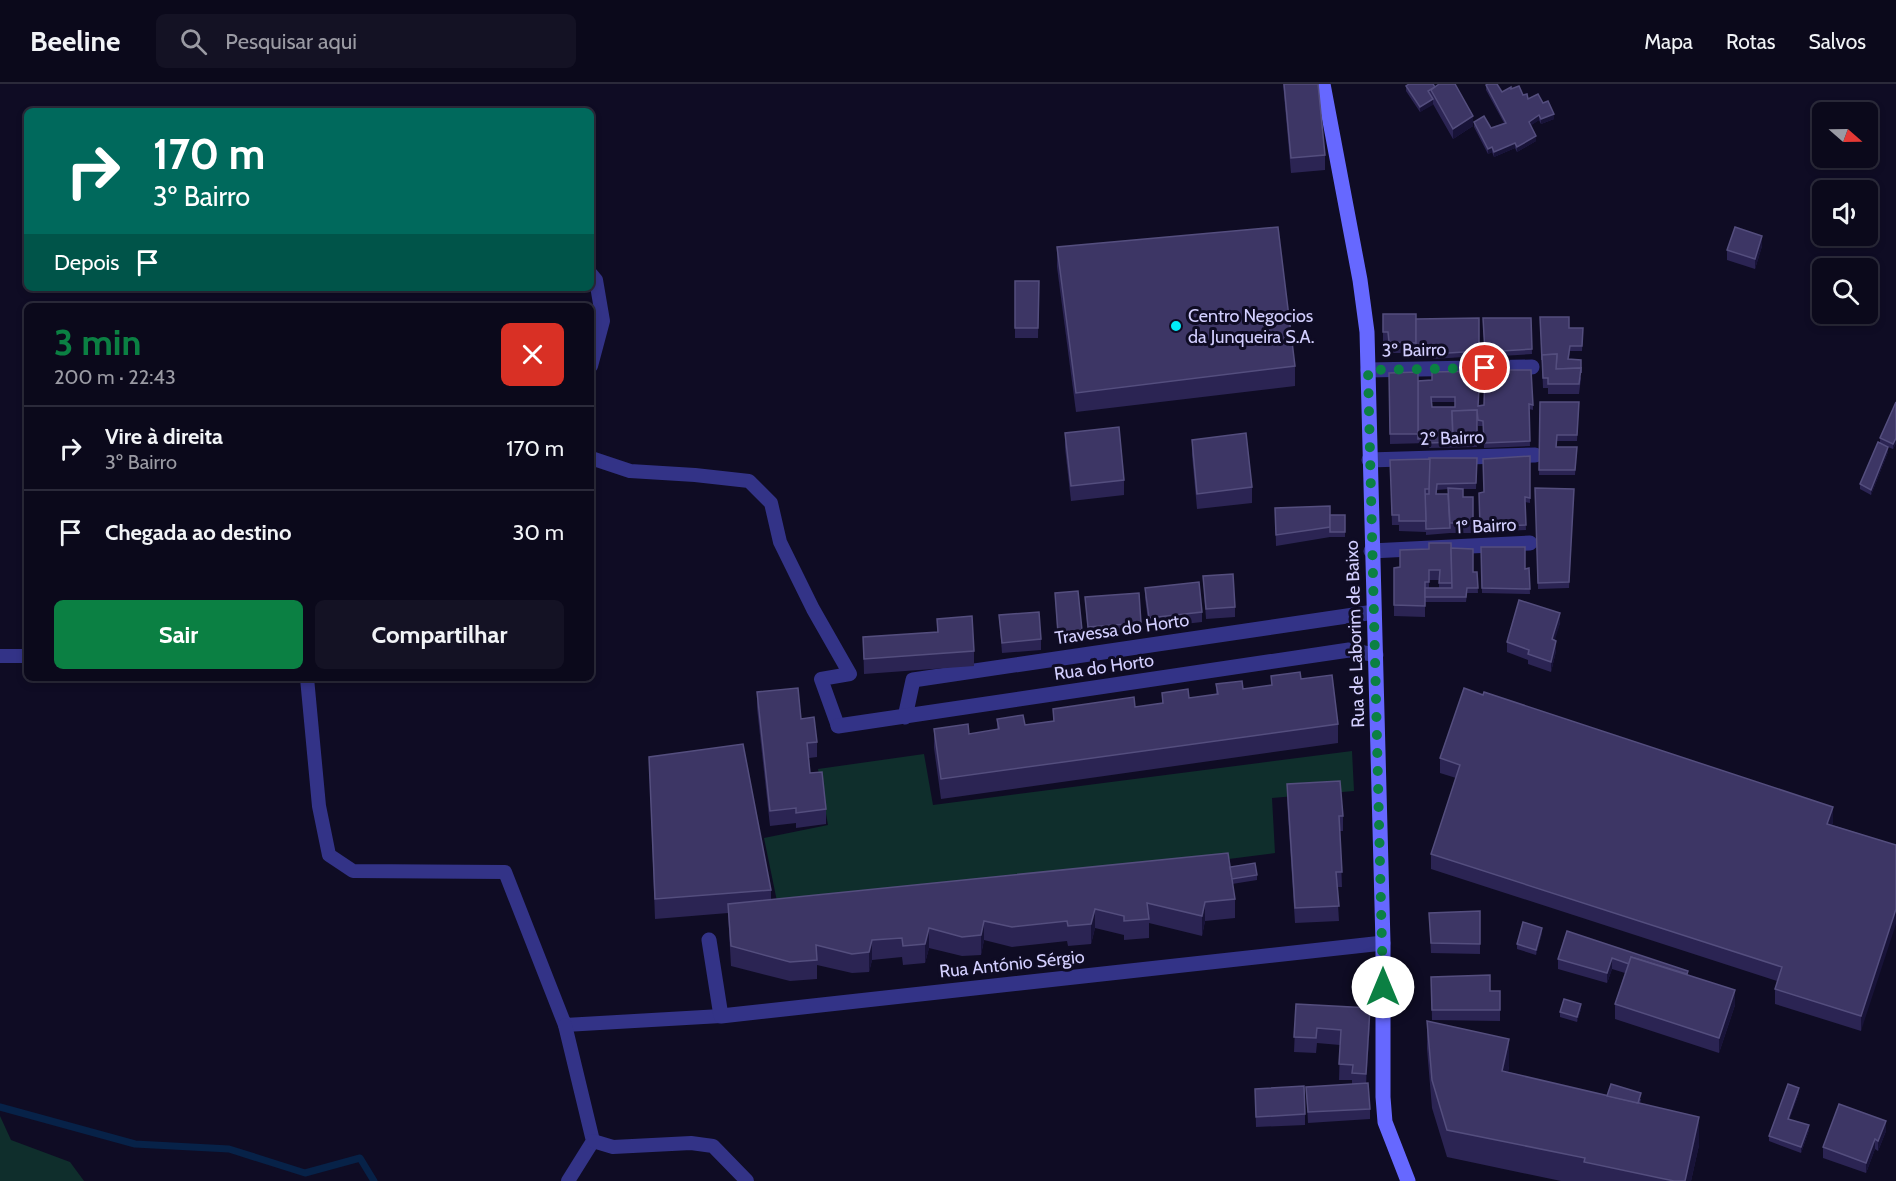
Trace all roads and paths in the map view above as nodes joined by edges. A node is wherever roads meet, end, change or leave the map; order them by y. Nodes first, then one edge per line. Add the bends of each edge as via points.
1 (1323, 84) edge
2 (594, 278) edge
3 (594, 355) edge
4 (1532, 366) dead end
5 (1368, 370) junction
6 (1535, 455) dead end
7 (594, 459) edge
8 (1370, 460) junction
9 (1530, 543) dead end
10 (1371, 551) junction
11 (1374, 612) junction
12 (1376, 655) junction
13 (0, 656) edge
14 (24, 656) edge
15 (307, 681) edge
16 (905, 717) junction
17 (838, 726) joint
18 (709, 940) dead end
19 (1383, 943) junction
20 (721, 1016) junction
21 (565, 1025) junction
22 (593, 1141) junction
23 (568, 1181) edge
24 (747, 1181) edge
25 (1408, 1181) edge

1 - 5 main road, Rua de Laborim de Baixo via 1360,280
2 - 3 lane via 603,321
4 - 5 street, 3º Bairro
5 - 8 main road, Rua de Laborim de Baixo
6 - 8 street, 2º Bairro
7 - 17 lane via 630,471 749,481 771,503 780,542 850,674 821,679
8 - 10 main road, Rua de Laborim de Baixo
9 - 10 street, 1º Bairro
10 - 11 main road, Rua de Laborim de Baixo
11 - 12 main road, Rua de Laborim de Baixo
11 - 16 street, Travessa do Horto via 912,680
12 - 16 street, Rua do Horto via 1349,650
12 - 19 main road, Rua de Laborim de Baixo
13 - 14 lane
15 - 21 lane via 319,806 329,855 353,871 505,872
16 - 17 street, Rua do Horto
18 - 20 street
19 - 20 street, Rua António Sérgio
19 - 25 main road, Rua de Laborim de Baixo via 1385,1122
20 - 21 lane
21 - 22 lane
22 - 23 lane
22 - 24 lane via 613,1148 691,1143 713,1146

